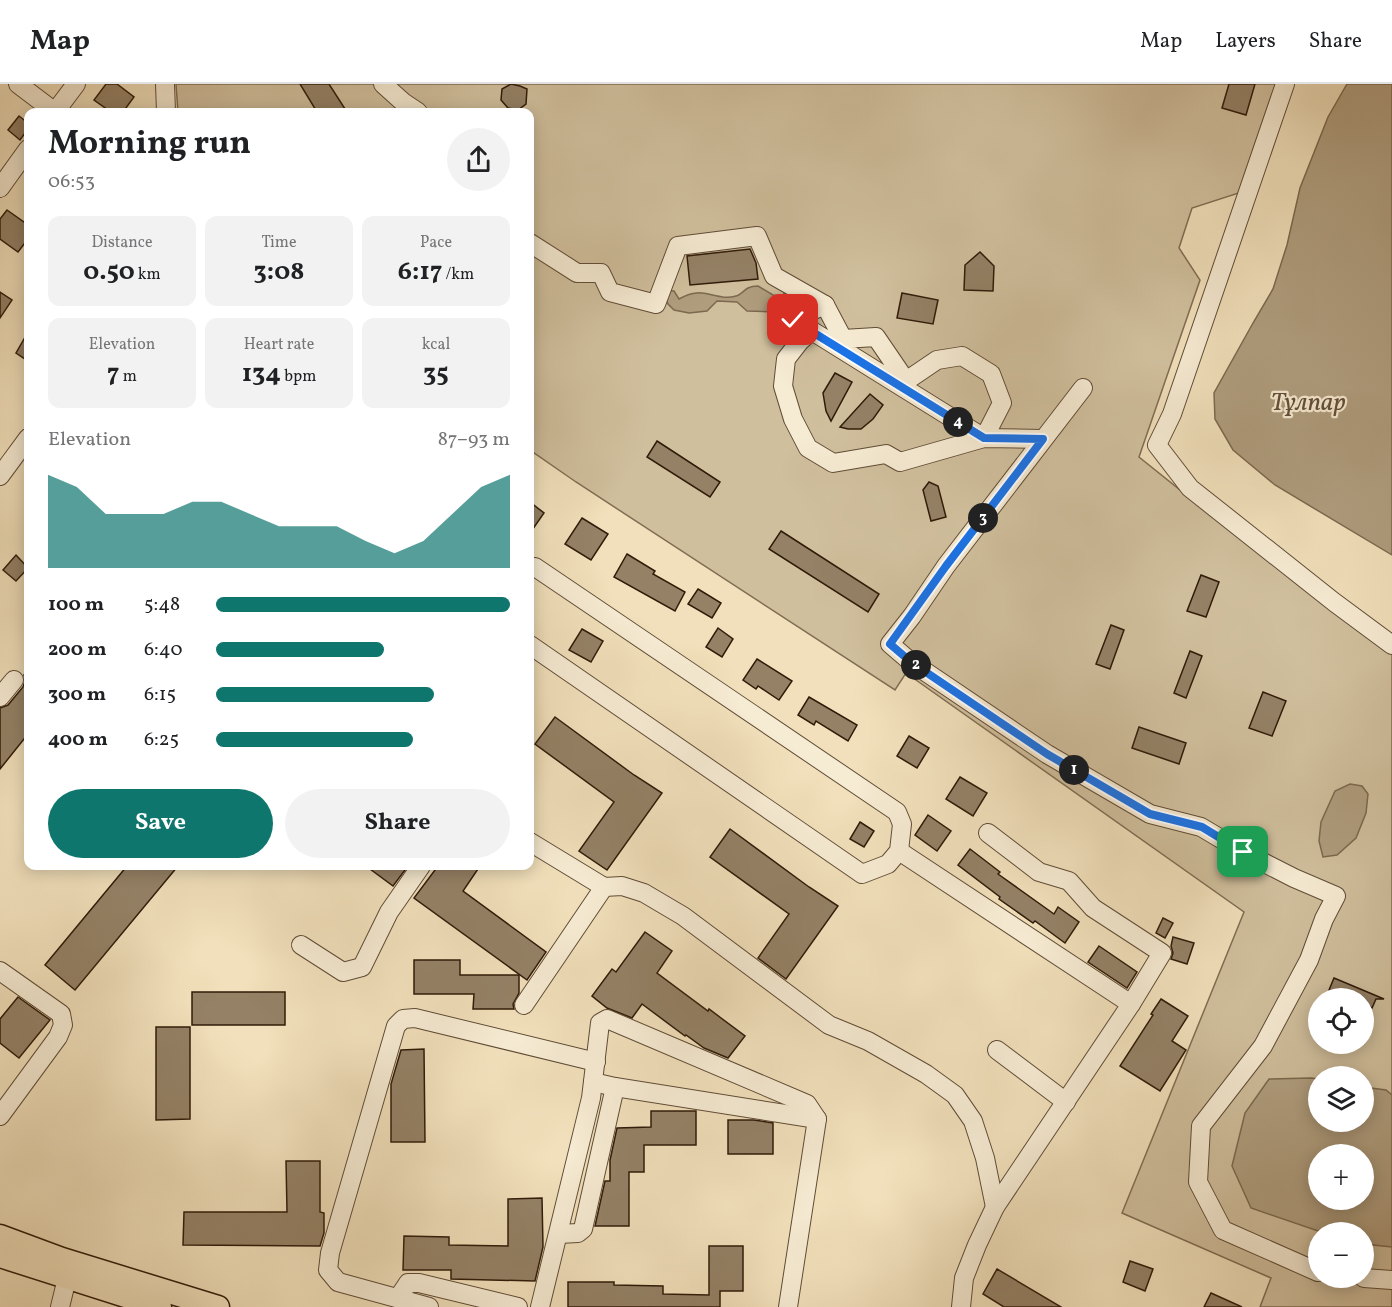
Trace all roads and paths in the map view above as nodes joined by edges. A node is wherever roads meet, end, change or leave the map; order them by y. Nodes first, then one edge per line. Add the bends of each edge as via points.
1 (18, 84) edge
2 (76, 84) edge
3 (165, 84) edge
4 (383, 84) edge
5 (1285, 84) edge
6 (50, 108) edge
7 (58, 108) edge
8 (166, 108) edge
9 (412, 108) edge
10 (24, 155) edge
11 (0, 188) edge
12 (534, 246) edge
13 (825, 305) junction
14 (811, 331) junction
15 (1083, 388) dead end
16 (984, 438) junction
17 (1043, 439) junction
18 (24, 443) edge
19 (0, 476) edge
20 (535, 567) dead end
21 (1392, 645) edge
22 (534, 648) edge
23 (14, 680) dead end
24 (0, 697) edge
25 (988, 833) dead end
26 (534, 844) edge
27 (899, 850) junction
28 (418, 870) edge
29 (604, 887) junction
30 (301, 945) dead end
31 (0, 971) edge
32 (1131, 1004) junction
33 (524, 1005) dead end
34 (997, 1050) dead end
35 (596, 1062) junction
36 (593, 1083) junction
37 (615, 1088) junction
38 (1066, 1102) junction
39 (0, 1116) edge
40 (817, 1119) junction
41 (995, 1208) junction
42 (559, 1234) junction
43 (0, 1236) edge
44 (0, 1257) edge
45 (1308, 1268) edge
46 (69, 1270) junction
47 (1374, 1279) edge
48 (1392, 1280) edge
49 (398, 1298) junction
50 (60, 1307) edge
51 (159, 1307) edge
52 (218, 1307) edge
53 (429, 1307) edge
54 (518, 1307) edge
55 (540, 1307) edge
56 (788, 1307) edge
57 (961, 1307) edge

1 - 6 street
2 - 7 street
3 - 8 street
4 - 9 street
5 - 21 street via 1172,414 1157,445 1190,488
10 - 11 street
12 - 13 street via 576,273 601,273 610,292 656,304 678,246 757,236 774,276
13 - 14 street via 793,320
13 - 16 street via 843,339 876,337 906,381 938,360 962,356 991,374 1002,403
14 - 16 street
14 - 16 street via 786,359 783,386 793,419 808,448 833,463 885,454 900,462
15 - 17 street
16 - 17 street
17 - 45 street via 890,644 1047,754 1150,814 1202,827 1254,858 1336,896 1309,960 1263,1046 1202,1126 1198,1182 1223,1230
18 - 19 street
20 - 27 street via 897,812 902,824
22 - 27 street via 862,874 888,864
23 - 24 street
25 - 32 street via 1039,872 1069,881 1093,908 1162,953
26 - 29 street
27 - 32 street
28 - 30 street via 389,912 362,967 343,972
29 - 33 street
29 - 41 street via 622,886 645,893 683,916 829,1025 868,1041 955,1095 973,1121
31 - 39 street via 61,1014 63,1025
32 - 38 street
34 - 38 street
35 - 36 street
35 - 40 street via 600,1023 607,1019 807,1104
35 - 49 street via 415,1018 403,1019 396,1026 328,1270 338,1282
36 - 37 street
36 - 42 street
37 - 40 street
37 - 42 street via 583,1228 578,1233
38 - 41 street
40 - 56 street
41 - 57 street via 964,1278
42 - 55 street
43 - 46 main road
44 - 46 main road
46 - 50 street
46 - 51 main road
46 - 52 main road
47 - 48 street
49 - 53 street
49 - 54 street via 408,1283 419,1283

